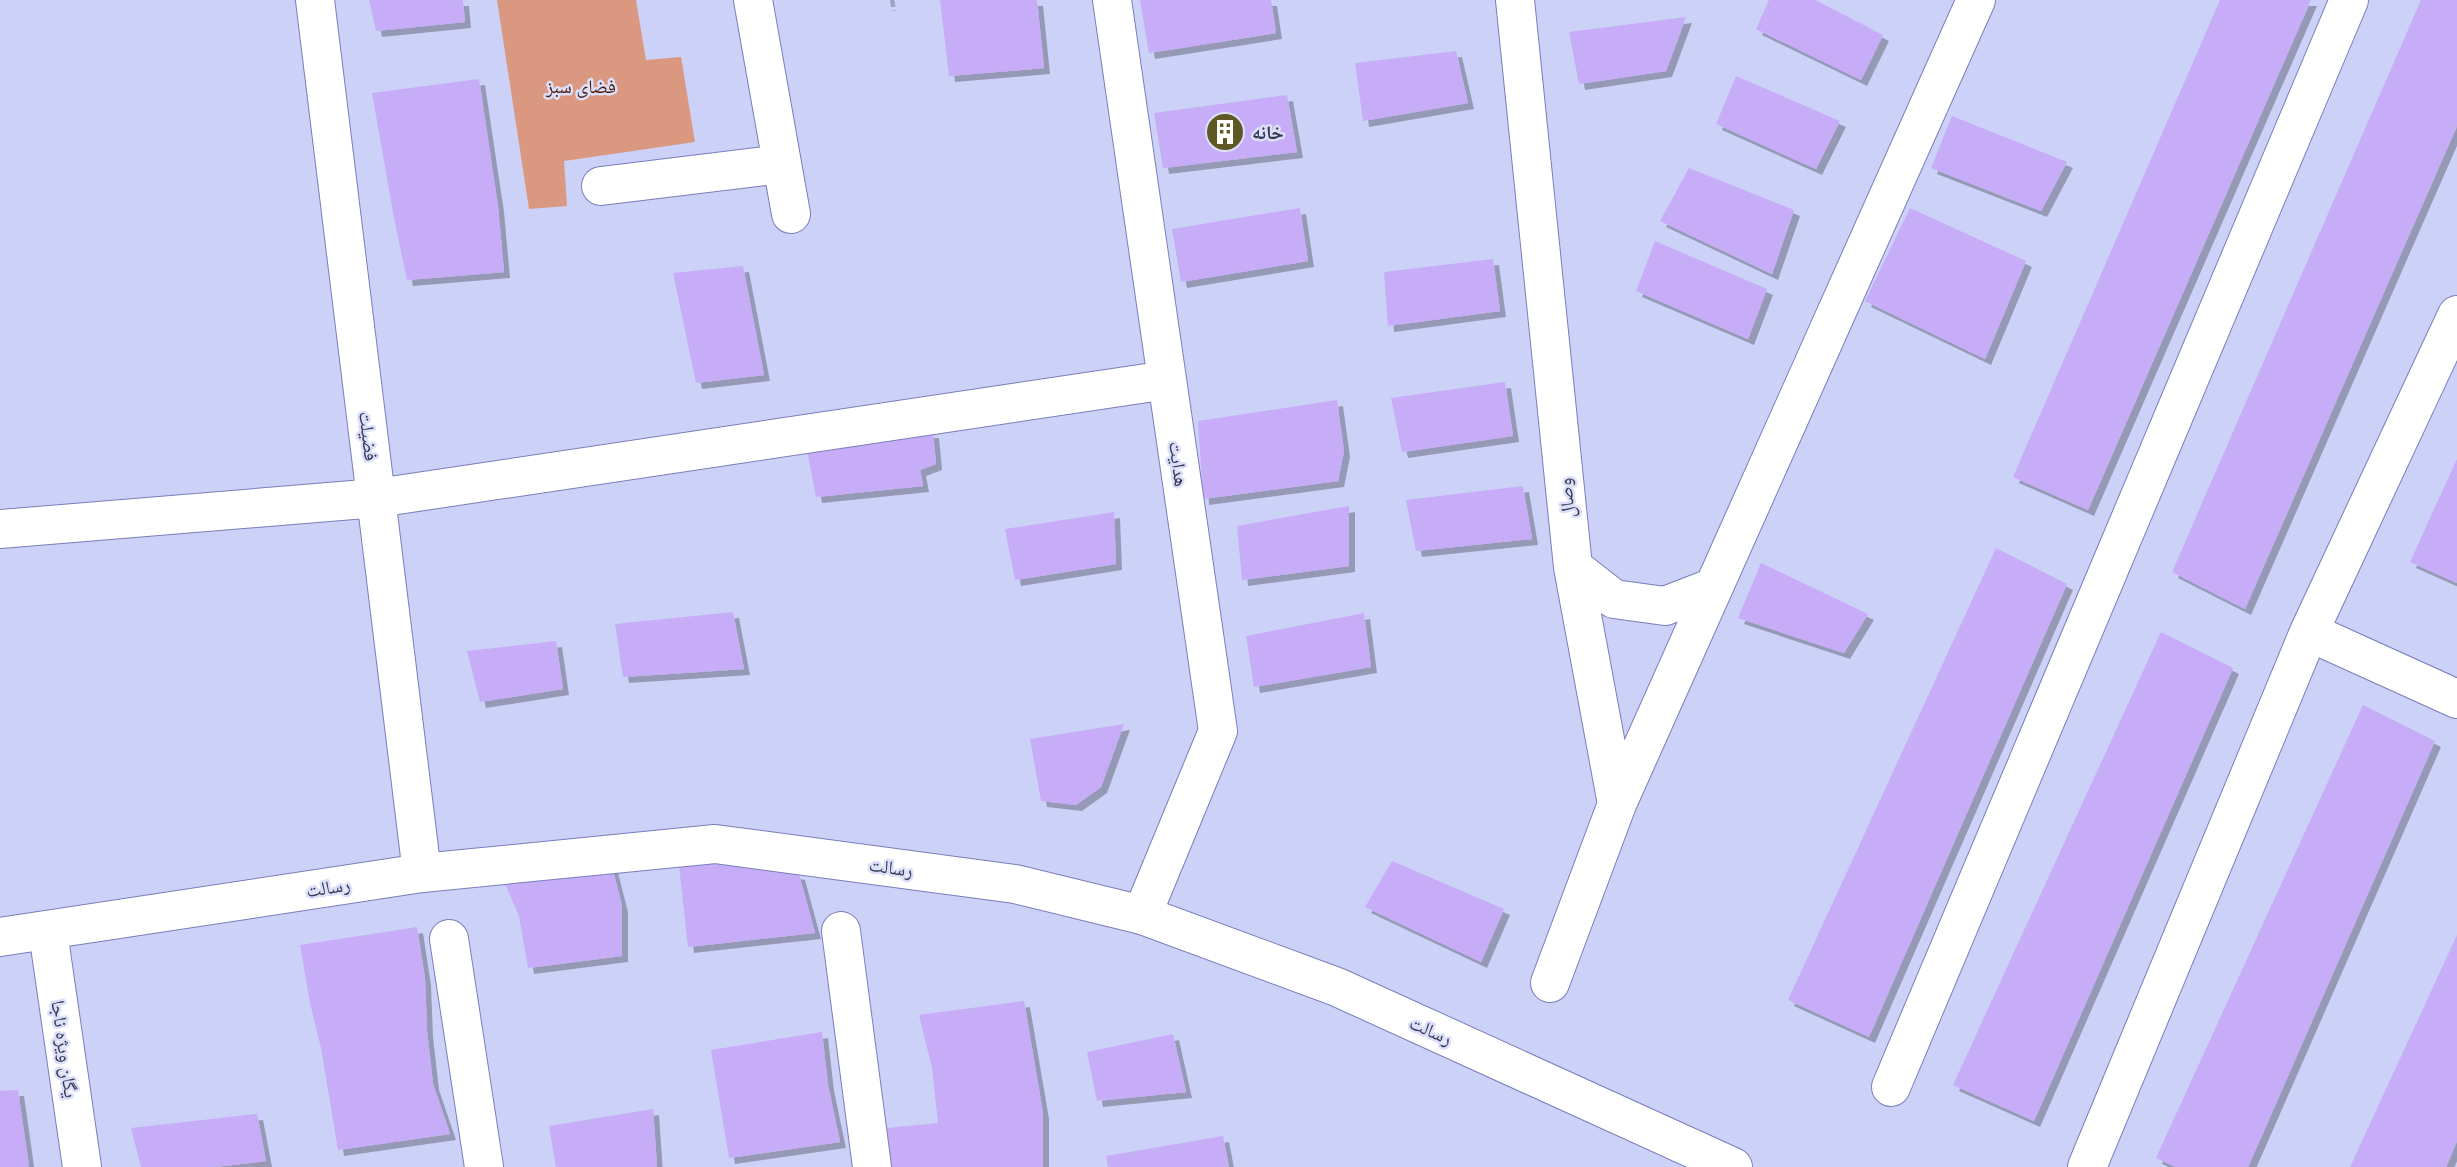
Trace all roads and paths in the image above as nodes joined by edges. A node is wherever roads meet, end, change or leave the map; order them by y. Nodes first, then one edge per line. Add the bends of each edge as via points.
1 (315, 0) edge
2 (753, 0) edge
3 (892, 0) edge
4 (1112, 0) edge
5 (1515, 0) edge
6 (1976, 0) edge
7 (2349, 0) edge
8 (894, 11) dead end
9 (782, 164) junction
10 (601, 186) dead end
11 (791, 215) dead end
12 (2457, 315) edge
13 (1167, 380) junction
14 (377, 498) junction
15 (0, 529) edge
16 (1573, 567) junction
17 (1714, 587) junction
18 (2309, 632) junction
19 (2457, 699) edge
20 (1617, 804) junction
21 (422, 873) junction
22 (1142, 915) junction
23 (841, 931) dead end
24 (48, 932) junction
25 (0, 937) edge
26 (449, 939) dead end
27 (1550, 983) dead end
28 (1891, 1087) dead end
29 (82, 1167) edge
30 (484, 1167) edge
31 (872, 1167) edge
32 (1733, 1167) edge
33 (2087, 1167) edge

1 - 14 street, فضیلت
2 - 9 street
3 - 8 path
4 - 13 street, هدایت
5 - 16 street, وصال
6 - 17 street
7 - 28 street
9 - 10 street
9 - 11 street
12 - 18 street
13 - 14 street
13 - 22 street, هدایت via 1218,731
14 - 15 street
14 - 21 street, فضیلت
16 - 17 street via 1614,598 1665,606
16 - 20 street, وصال
17 - 20 street
18 - 19 street
18 - 33 street
20 - 27 street
21 - 22 street, رسالت via 715,844 1016,884
21 - 24 street, رسالت
22 - 32 street, رسالت via 1337,987
23 - 31 street
24 - 25 street, رسالت
24 - 29 street, یگان ویژه ناجا
26 - 30 street

